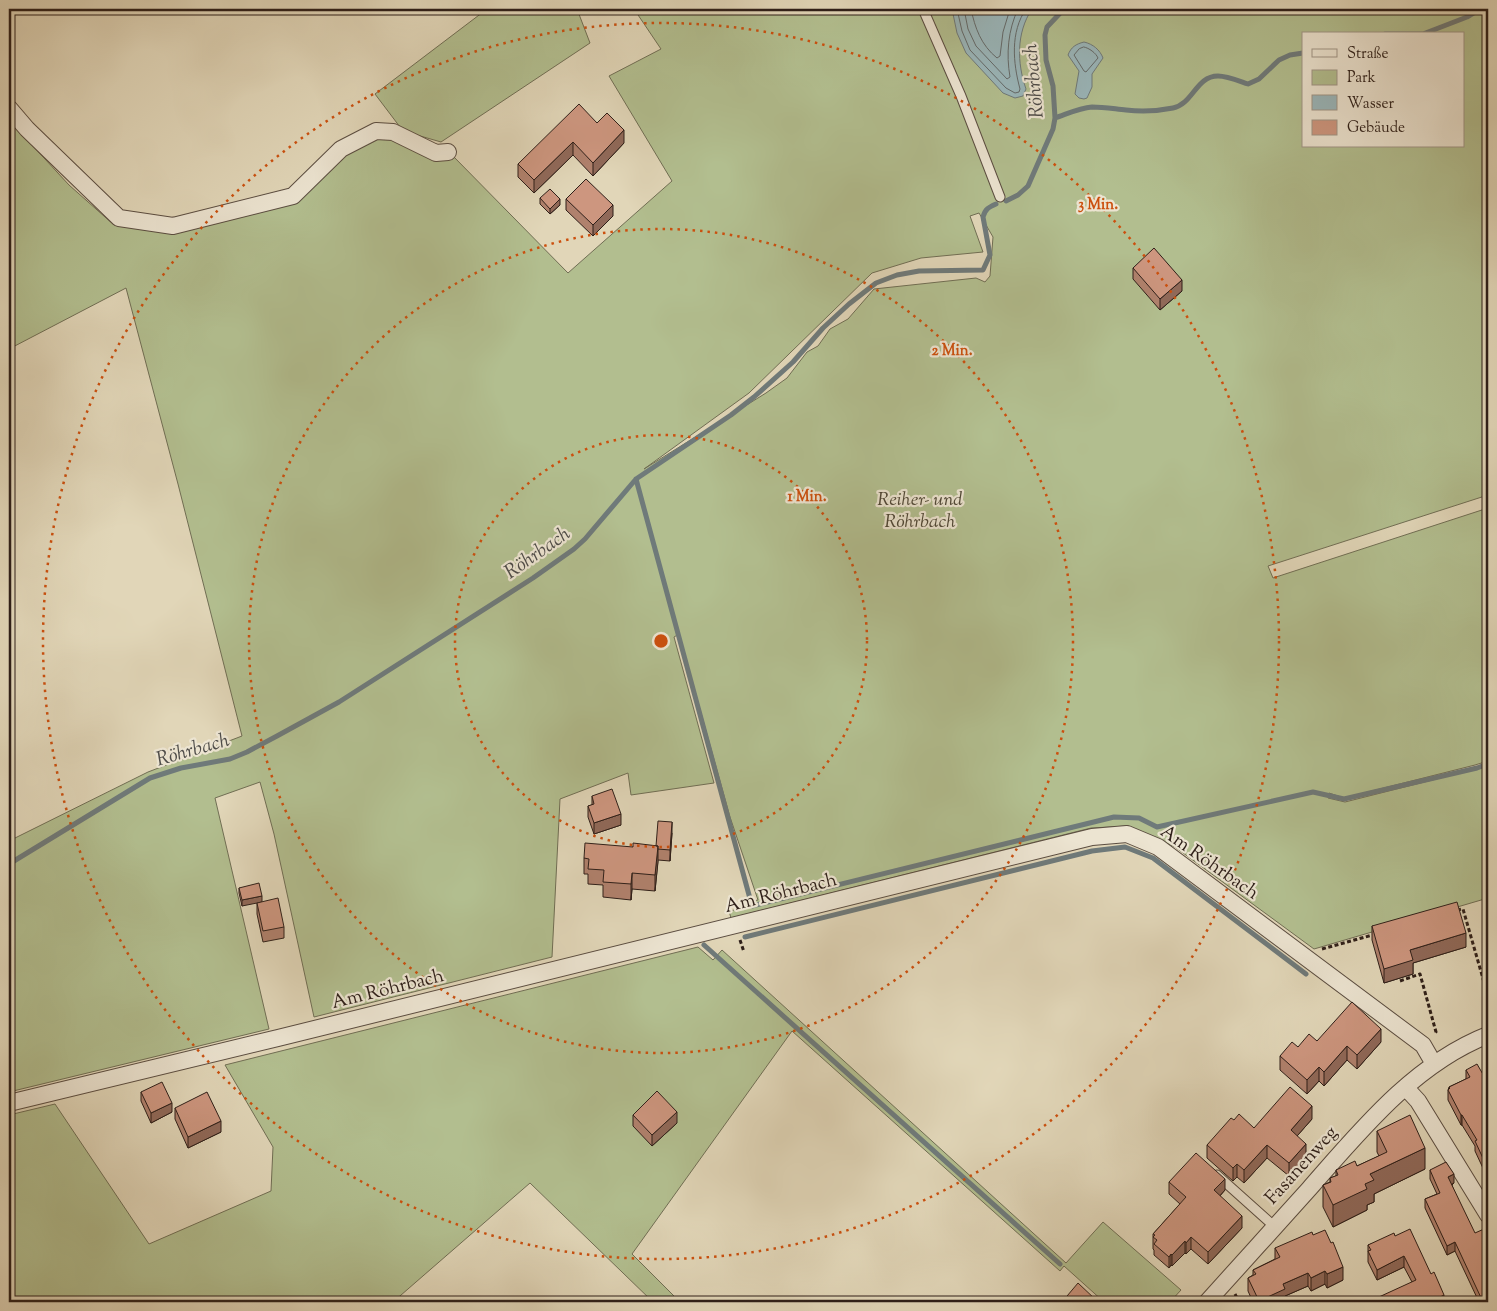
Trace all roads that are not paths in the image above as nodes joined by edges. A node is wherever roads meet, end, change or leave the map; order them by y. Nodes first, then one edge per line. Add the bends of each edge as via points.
1 (923, 9) edge
2 (9, 108) edge
3 (448, 152) dead end
4 (1000, 198) dead end
5 (1488, 1035) edge
6 (1434, 1064) junction
7 (1406, 1088) junction
8 (9, 1103) edge
9 (1206, 1166) edge
10 (1488, 1215) edge
11 (1275, 1226) junction
12 (1207, 1302) edge

1 - 4 lane
2 - 3 street via 119,218 172,226 293,196 341,149 376,131 393,132 436,153
5 - 6 street
6 - 7 street, Fasanenweg
6 - 8 street, Am Röhrbach via 1423,1044 1158,847 1127,834 1092,838
7 - 10 street via 1418,1100
7 - 11 street, Fasanenweg via 1368,1123
9 - 11 lane
11 - 12 street, Fasanenweg

